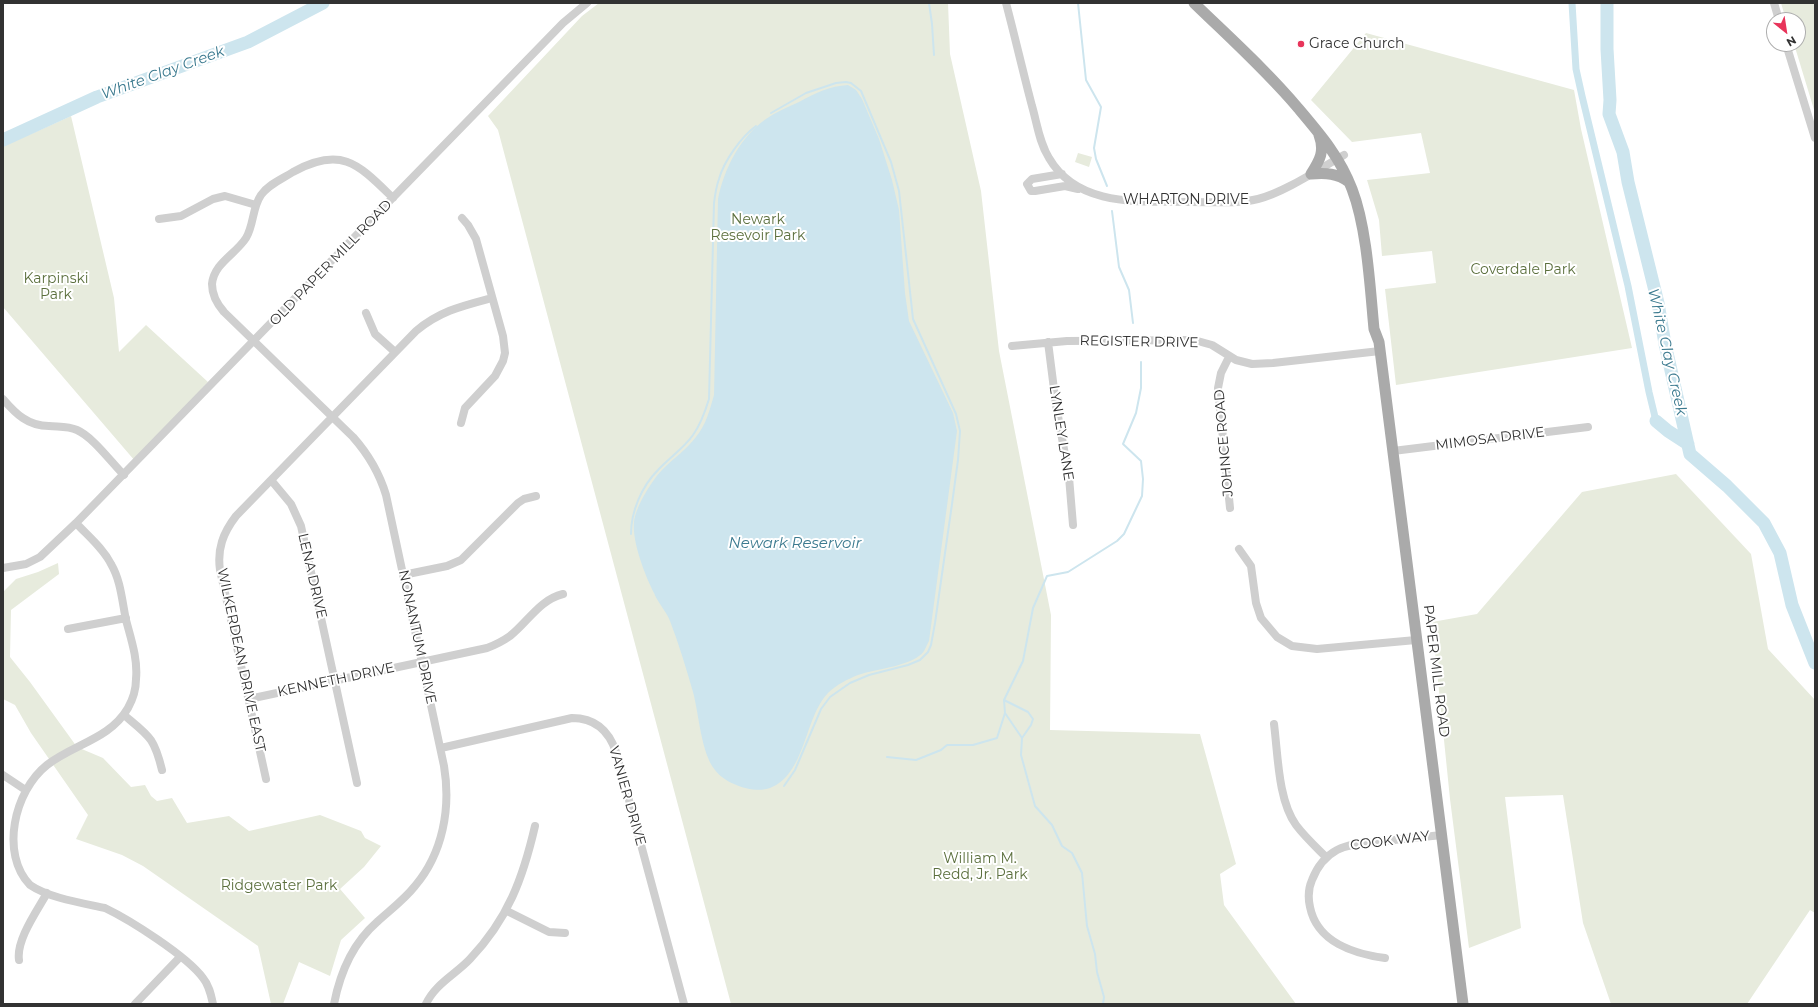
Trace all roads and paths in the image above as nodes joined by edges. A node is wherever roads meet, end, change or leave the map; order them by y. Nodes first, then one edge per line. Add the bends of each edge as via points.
1 (587, 3) edge
2 (1006, 3) edge
3 (1194, 3) edge
4 (1788, 52) edge
5 (1294, 101) junction
6 (1317, 129) junction
7 (1815, 138) edge
8 (1341, 156) junction
9 (1062, 174) junction
10 (1311, 174) junction
11 (1349, 182) junction
12 (1083, 190) junction
13 (394, 198) junction
14 (256, 205) junction
15 (462, 218) dead end
16 (159, 219) dead end
17 (492, 298) junction
18 (366, 313) dead end
19 (254, 341) junction
20 (1048, 342) junction
21 (1012, 346) dead end
22 (1380, 347) junction
23 (395, 352) junction
24 (1229, 357) junction
25 (3, 399) edge
26 (332, 417) junction
27 (461, 422) dead end
28 (1588, 427) dead end
29 (1393, 451) junction
30 (124, 475) junction
31 (270, 480) junction
32 (536, 496) dead end
33 (1230, 508) dead end
34 (76, 523) junction
35 (1073, 525) dead end
36 (1238, 549) dead end
37 (3, 568) edge
38 (403, 575) junction
39 (563, 594) dead end
40 (126, 618) junction
41 (68, 629) dead end
42 (1416, 640) junction
43 (422, 662) junction
44 (335, 680) junction
45 (249, 699) junction
46 (124, 715) junction
47 (1274, 724) dead end
48 (441, 748) junction
49 (162, 770) dead end
50 (3, 775) edge
51 (266, 779) dead end
52 (357, 783) dead end
53 (24, 789) junction
54 (535, 826) dead end
55 (1442, 835) junction
56 (1326, 857) junction
57 (47, 893) junction
58 (507, 910) junction
59 (565, 933) dead end
60 (180, 957) junction
61 (1385, 958) dead end
62 (19, 960) dead end
63 (135, 1004) edge
64 (213, 1004) edge
65 (334, 1004) edge
66 (426, 1004) edge
67 (684, 1004) edge
68 (1463, 1004) edge

1 - 13 street, OLD PAPER MILL ROAD via 563,23
2 - 9 street, WHARTON DRIVE via 1043,146
3 - 5 main road, PAPER MILL ROAD
4 - 7 street
5 - 6 main road, PAPER MILL ROAD
5 - 8 main road, PAPER MILL ROAD via 1302,104 1322,124
6 - 8 main road, PAPER MILL ROAD
6 - 10 main road via 1322,143 1322,154
8 - 10 street, WHARTON DRIVE
8 - 11 main road, PAPER MILL ROAD
8 - 22 main road, PAPER MILL ROAD via 1359,187 1367,219 1381,328
9 - 12 street, WHARTON DRIVE
9 - 12 street via 1032,179 1028,188 1035,191 1065,186
10 - 11 main road via 1330,173
10 - 12 street, WHARTON DRIVE via 1258,199 1228,202 1122,201
11 - 22 main road, PAPER MILL ROAD via 1361,220 1374,329
13 - 14 street via 360,167 345,161 328,160 311,163 272,184 260,196
13 - 19 street, OLD PAPER MILL ROAD
14 - 16 street via 225,196 213,199 181,216
14 - 19 street, NONANTUM DRIVE via 245,240 222,264 214,276 212,285 216,300 224,312
15 - 17 street via 476,239
17 - 23 street, WILKERDEAN DRIVE EAST via 461,306 437,316
17 - 27 street via 504,345 503,361 495,376 465,408
18 - 23 street via 375,334
19 - 26 street, NONANTUM DRIVE
19 - 30 street, OLD PAPER MILL ROAD
20 - 21 street, REGISTER DRIVE
20 - 24 street, REGISTER DRIVE via 1194,340 1212,345
20 - 35 street, LYNLEY LANE via 1069,477
22 - 24 street, REGISTER DRIVE via 1273,364 1252,364
22 - 29 main road, PAPER MILL ROAD
23 - 26 street, WILKERDEAN DRIVE EAST
24 - 33 street, JOHNCE ROAD via 1221,373 1218,388
25 - 30 street via 31,424 63,426 77,430
26 - 31 street, WILKERDEAN DRIVE EAST
26 - 38 street, NONANTUM DRIVE via 362,447 379,474
28 - 29 street, MIMOSA DRIVE
29 - 42 main road, PAPER MILL ROAD
30 - 34 street, OLD PAPER MILL ROAD
31 - 44 street, LENA DRIVE via 288,499 298,518
31 - 45 street, WILKERDEAN DRIVE EAST via 230,524 221,541 220,551 220,570
32 - 38 street via 518,503 461,560 447,566
34 - 37 street, OLD PAPER MILL ROAD via 40,557 26,564
34 - 40 street via 99,547 113,567
36 - 42 street via 1251,566 1256,603 1261,618 1277,637 1292,646 1317,650
38 - 43 street, NONANTUM DRIVE
39 - 43 street, KENNETH DRIVE via 543,603 510,636 497,644
40 - 41 street
40 - 46 street via 135,658 136,679 132,699
42 - 55 main road, PAPER MILL ROAD
43 - 44 street, KENNETH DRIVE
43 - 48 street, NONANTUM DRIVE
44 - 45 street, KENNETH DRIVE
44 - 52 street, LENA DRIVE
45 - 51 street, WILKERDEAN DRIVE EAST
46 - 49 street via 150,737
46 - 53 street via 103,734 48,764
47 - 56 street via 1287,809 1296,826
48 - 65 street, NONANTUM DRIVE via 448,795 444,824 436,851 416,885 369,930 354,949 343,971
48 - 67 street, VANIER DRIVE via 572,718 594,722 605,731 616,752
50 - 53 street
53 - 57 street via 10,821 10,856 24,880
54 - 58 street via 527,862
55 - 56 street, COOK WAY via 1345,846
55 - 68 main road, PAPER MILL ROAD
56 - 61 street, COOK WAY via 1314,875 1309,892 1315,922 1326,936 1343,947
57 - 60 street via 113,912
57 - 62 street via 21,942
58 - 59 street via 549,932
58 - 66 street via 477,952 432,993
60 - 63 street
60 - 64 street via 191,964 205,980

